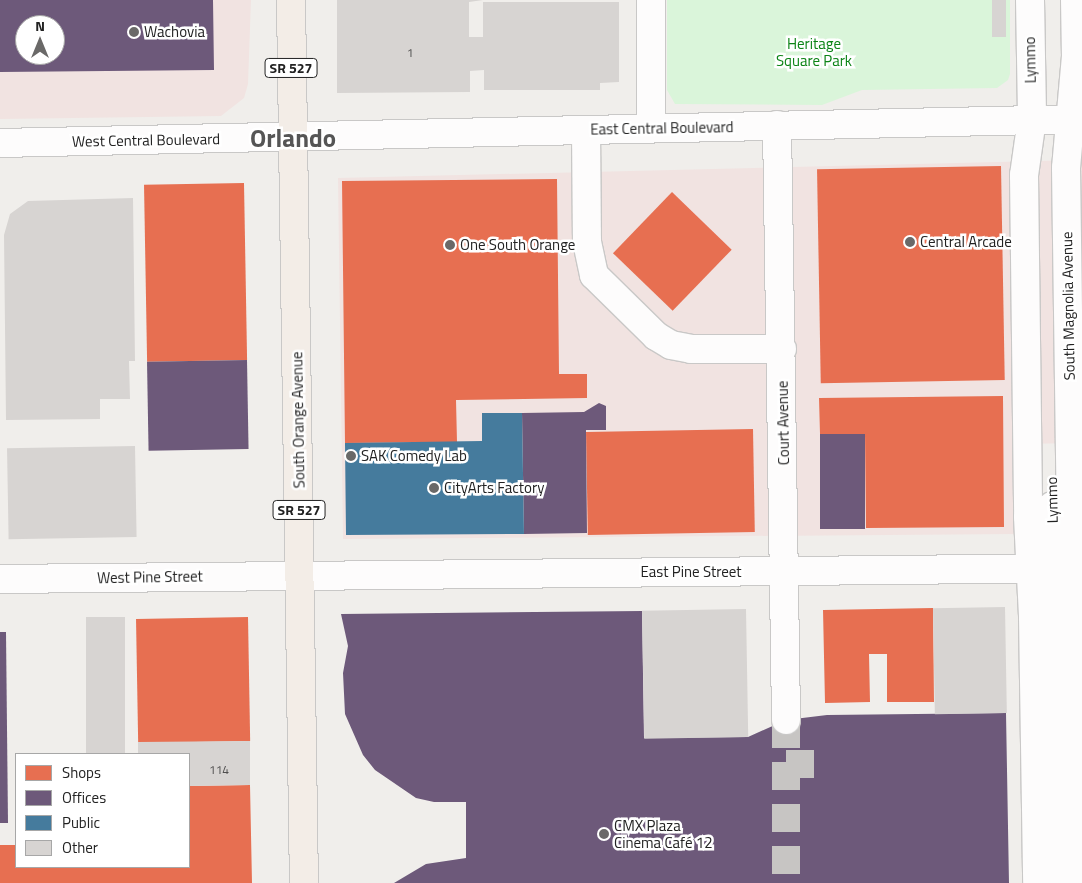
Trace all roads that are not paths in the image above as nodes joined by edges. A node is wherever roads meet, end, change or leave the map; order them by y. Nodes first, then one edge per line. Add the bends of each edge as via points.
1 (291, 0) edge
2 (651, 0) edge
3 (1030, 0) edge
4 (1075, 0) edge
5 (1076, 119) edge
6 (1032, 120) junction
7 (777, 125) junction
8 (651, 128) junction
9 (586, 130) junction
10 (291, 136) junction
11 (0, 143) edge
12 (782, 349) junction
13 (1076, 449) edge
14 (1060, 569) edge
15 (785, 571) junction
16 (300, 575) junction
17 (0, 579) edge
18 (786, 720) tunnel mouth
19 (304, 883) edge
20 (1037, 883) edge
21 (1060, 883) edge
22 (1080, 883) edge

1 - 10 main road, SR 527
2 - 8 street
3 - 6 street, Lymmo
4 - 5 street, South Magnolia Avenue
5 - 6 street, East Central Boulevard
5 - 13 street, South Magnolia Avenue via 1066,168
6 - 7 street, East Central Boulevard
6 - 14 street, Lymmo via 1024,175
7 - 8 street, East Central Boulevard
7 - 12 street, Court Avenue
8 - 9 street, East Central Boulevard
9 - 10 street, East Central Boulevard
9 - 12 street via 587,242 594,275 656,336 671,344 691,349
10 - 11 street, West Central Boulevard
10 - 16 main road, South Orange Avenue / SR 527
12 - 15 street, Court Avenue
13 - 14 street, South Magnolia Avenue
14 - 15 street, East Pine Street
14 - 20 street, Lymmo
14 - 21 street, Lymmo
14 - 22 street, South Magnolia Avenue
15 - 16 street, East Pine Street
15 - 18 street, Court Avenue
16 - 17 street, West Pine Street
16 - 19 main road, South Orange Avenue / SR 527

